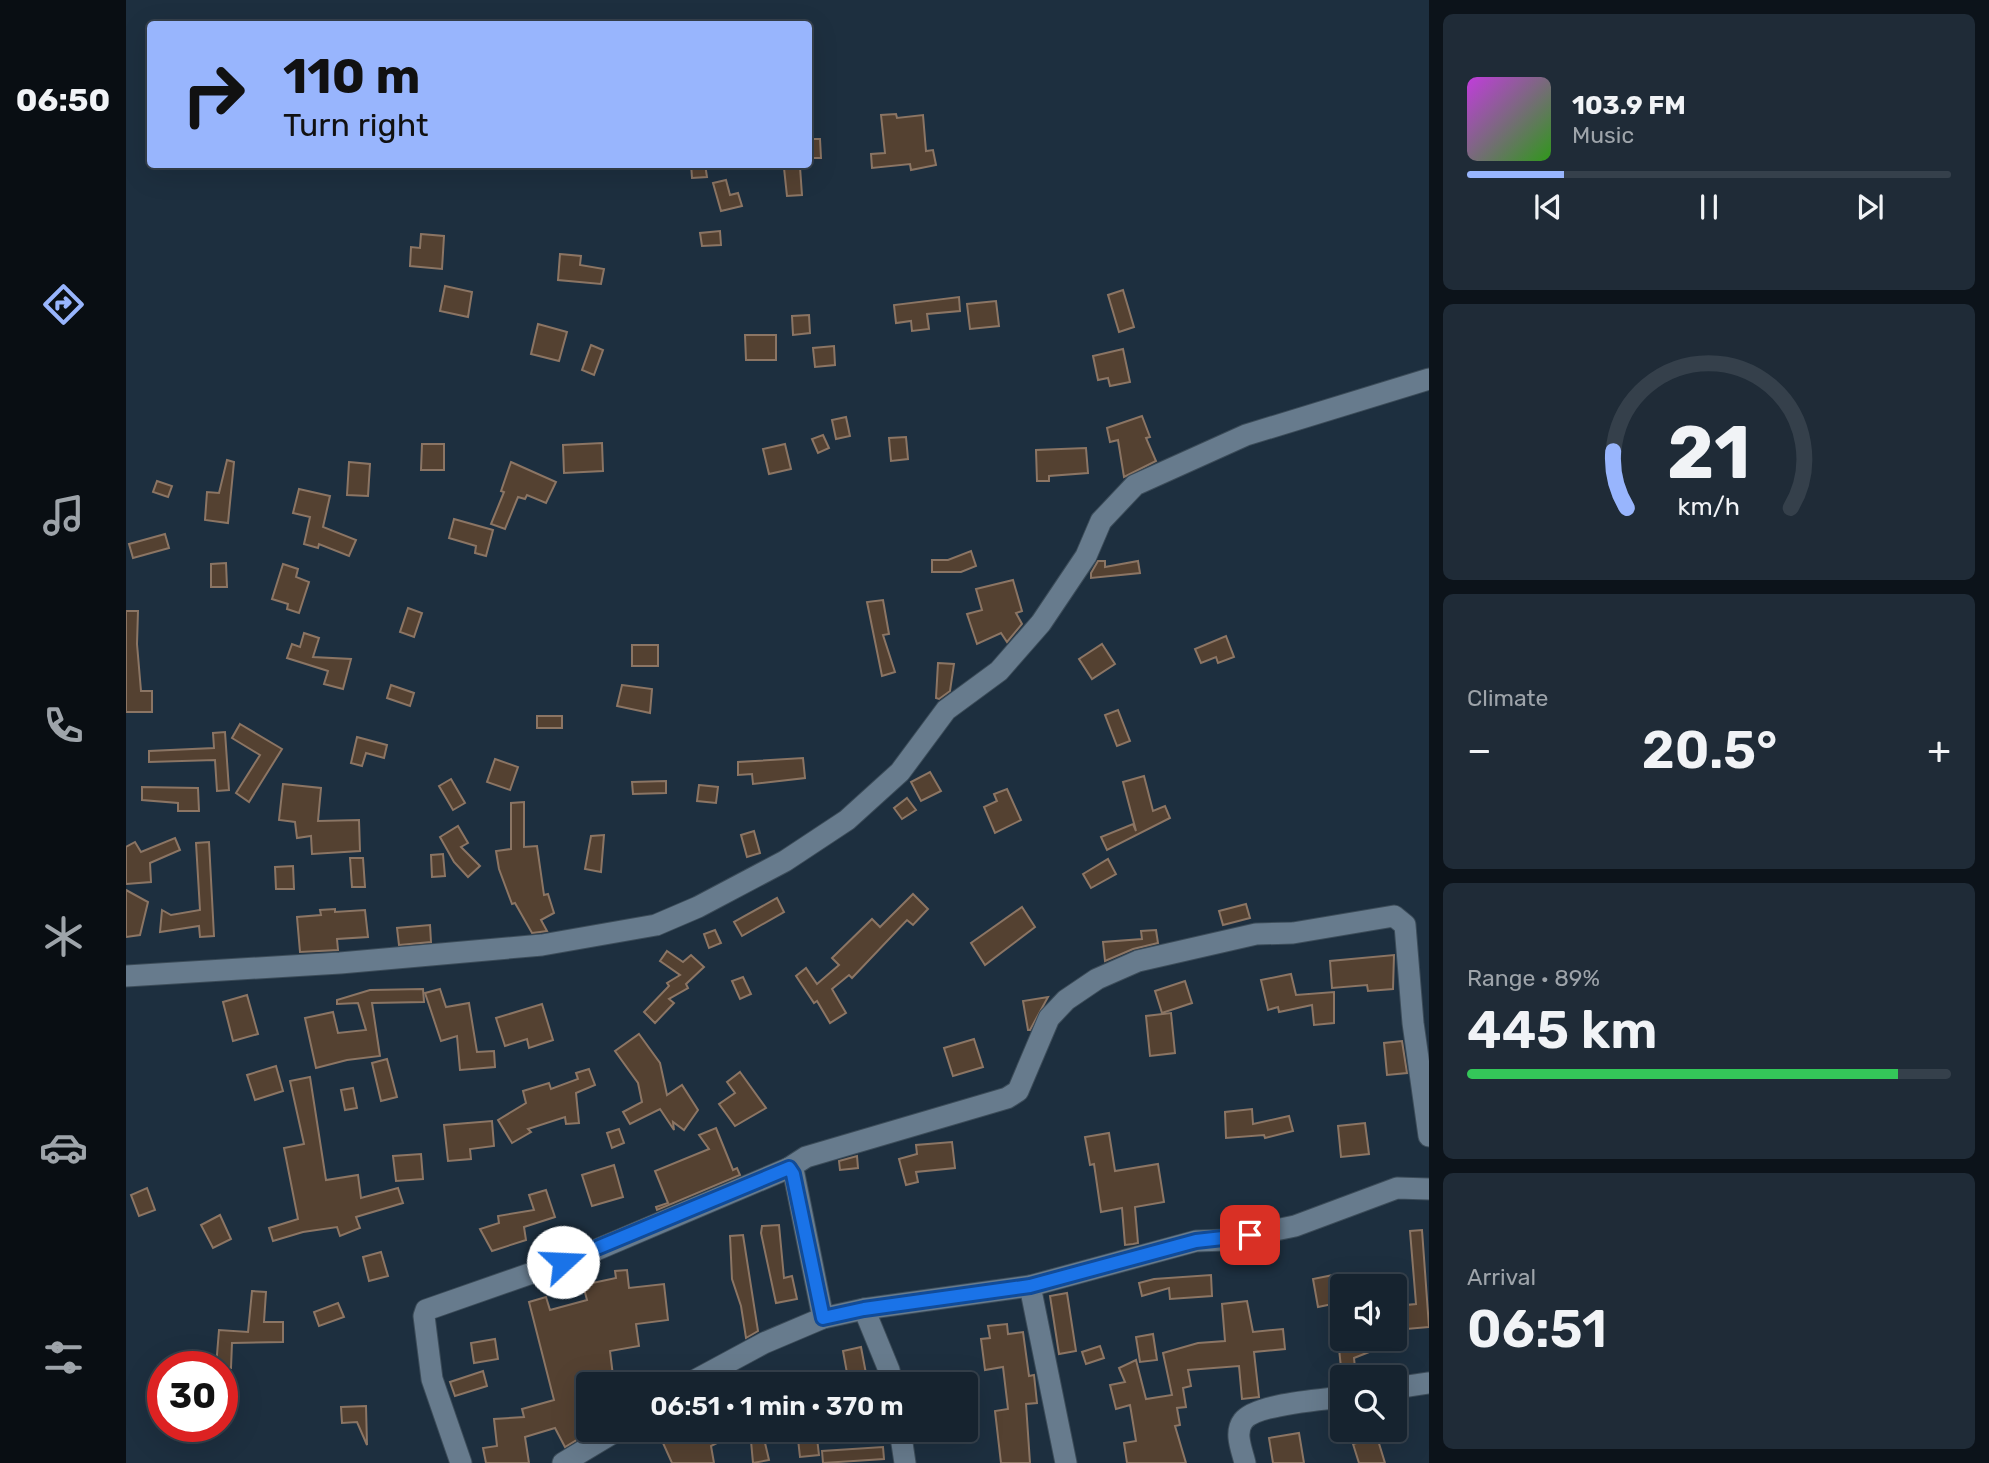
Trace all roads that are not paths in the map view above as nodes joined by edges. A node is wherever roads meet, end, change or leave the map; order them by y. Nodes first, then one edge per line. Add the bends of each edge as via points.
1 (1429, 379) edge
2 (126, 976) edge
3 (1429, 1136) edge
4 (789, 1168) junction
5 (1429, 1189) edge
6 (1030, 1286) junction
7 (864, 1309) junction
8 (823, 1318) junction
9 (710, 1372) edge
10 (889, 1372) edge
11 (1429, 1383) edge
12 (1407, 1386) edge
13 (1330, 1399) edge
14 (598, 1442) edge
15 (902, 1442) edge
16 (461, 1463) edge
17 (563, 1463) edge
18 (905, 1463) edge
19 (1066, 1463) edge
20 (1245, 1463) edge

1 - 2 street via 1246,435 1135,485 1101,521 1086,556 1041,623 999,671 946,710 900,772 847,820 785,861 698,907 656,925 542,945
3 - 4 street via 1405,925 1394,916 1293,933 1256,934 1139,961 1097,979 1066,1000 1049,1018 1017,1091 1007,1098 806,1157
4 - 8 street
4 - 16 street via 589,1253 426,1310 432,1379
5 - 6 street via 1397,1188 1295,1226 1227,1240 1196,1241
6 - 7 street
6 - 19 street
7 - 8 street
7 - 10 street
8 - 9 street
11 - 12 street
13 - 20 street via 1256,1411 1242,1421 1238,1437
14 - 17 street
15 - 18 street

